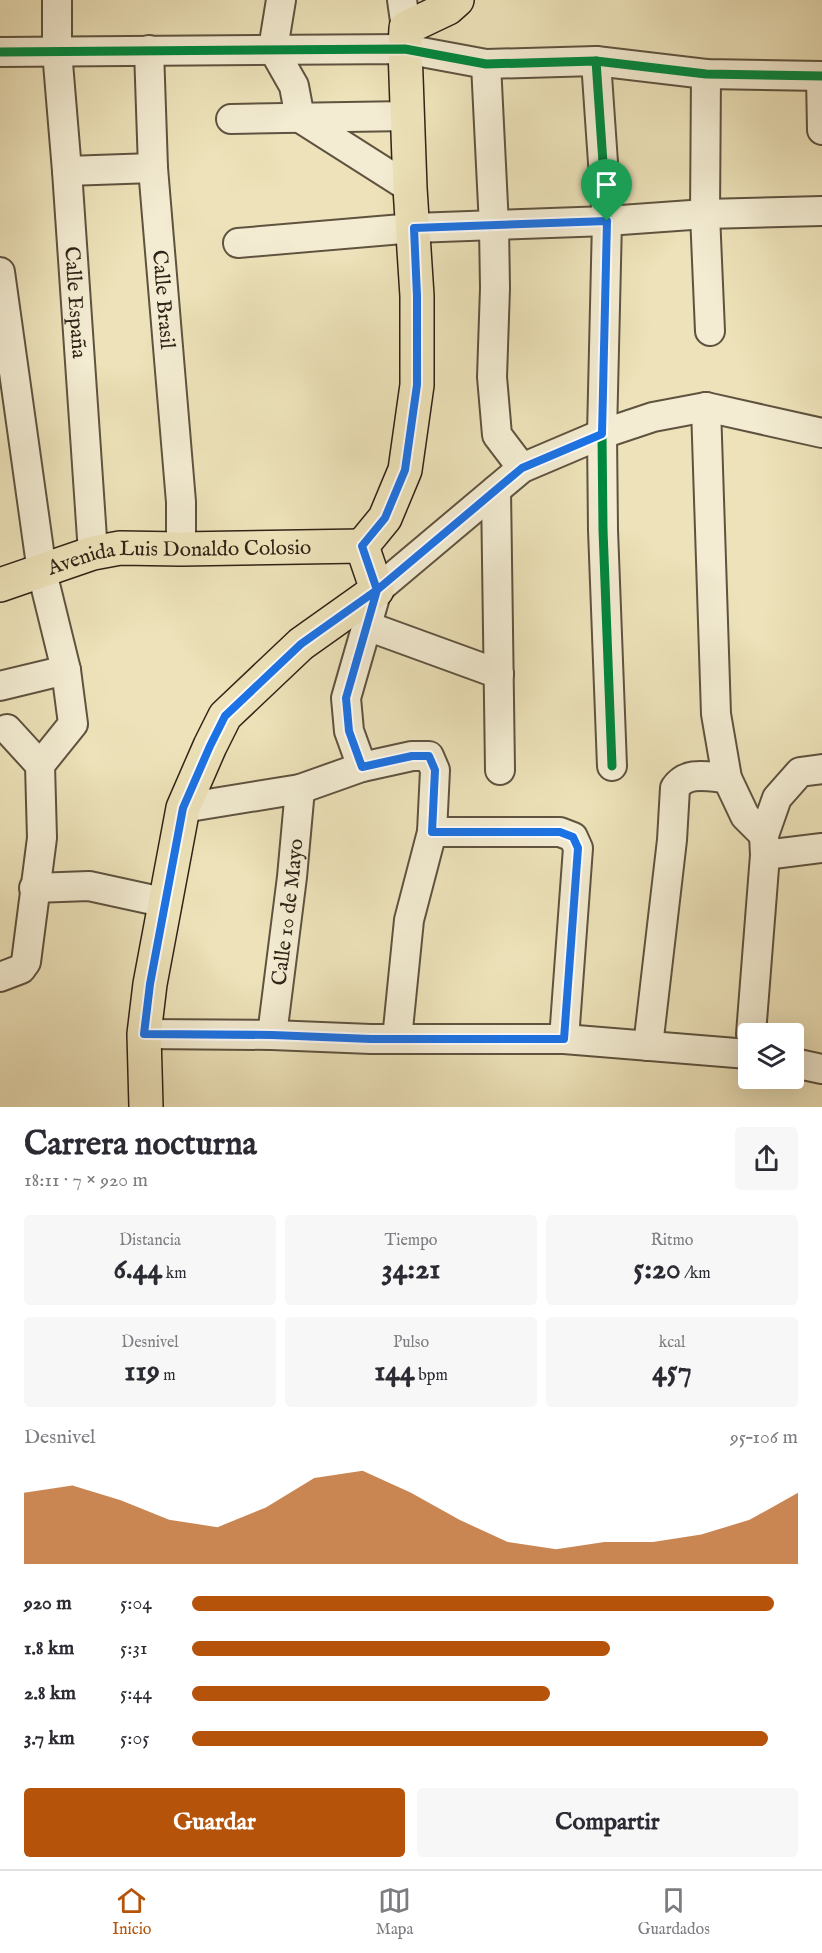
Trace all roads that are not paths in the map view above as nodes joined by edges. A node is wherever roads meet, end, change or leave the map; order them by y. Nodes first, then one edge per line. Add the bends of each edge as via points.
1 (57, 0) edge
2 (281, 0) edge
3 (457, 0) edge
4 (404, 26) edge
5 (273, 49) junction
6 (148, 50) junction
7 (57, 51) junction
8 (0, 52) edge
9 (596, 61) junction
10 (486, 64) junction
11 (706, 74) junction
12 (822, 76) edge
13 (408, 117) junction
14 (300, 118) junction
15 (231, 119) dead end
16 (822, 130) edge
17 (153, 168) junction
18 (67, 171) junction
19 (411, 188) junction
20 (822, 212) edge
21 (705, 214) junction
22 (607, 221) junction
23 (494, 226) junction
24 (414, 228) junction
25 (238, 243) dead end
26 (0, 272) edge
27 (710, 331) dead end
28 (706, 407) junction
29 (822, 433) edge
30 (602, 434) junction
31 (522, 468) junction
32 (496, 490) junction
33 (362, 546) junction
34 (182, 549) junction
35 (93, 554) junction
36 (42, 572) junction
37 (0, 585) edge
38 (377, 590) junction
39 (367, 626) junction
40 (66, 670) junction
41 (499, 674) junction
42 (0, 687) edge
43 (4, 731) edge
44 (40, 765) junction
45 (612, 766) dead end
46 (362, 767) junction
47 (822, 769) edge
48 (500, 770) dead end
49 (727, 778) junction
50 (300, 789) junction
51 (183, 808) junction
52 (432, 832) junction
53 (765, 845) junction
54 (822, 849) edge
55 (34, 888) junction
56 (167, 903) junction
57 (0, 977) edge
58 (753, 1023) edge
59 (144, 1034) junction
60 (272, 1035) junction
61 (397, 1039) junction
62 (564, 1039) junction
63 (648, 1046) junction
64 (738, 1053) edge
65 (804, 1065) edge
66 (822, 1069) edge
67 (146, 1107) edge

1 - 7 street, Calle España
2 - 5 street
3 - 4 main road via 448,8
4 - 5 street
4 - 10 street
4 - 13 main road
5 - 6 street
5 - 14 street via 294,86
6 - 7 street
6 - 17 street, Calle Brasil
7 - 8 street
7 - 18 street, Calle España
9 - 10 street
9 - 11 street
9 - 22 street
10 - 23 street
11 - 12 street
11 - 21 street
12 - 16 street
13 - 14 street
13 - 19 main road
14 - 15 street
14 - 19 street
17 - 18 street
17 - 34 street, Calle Brasil
18 - 35 street, Calle España
19 - 24 main road
20 - 21 street
21 - 22 street
21 - 27 street
22 - 23 street
22 - 30 street
23 - 24 street
23 - 31 street via 492,377 497,435
24 - 25 street
24 - 33 main road via 417,385 405,470 385,518
26 - 36 street
28 - 29 street
28 - 30 street via 653,417
28 - 49 street via 716,714
30 - 31 street
30 - 45 street
31 - 32 street
32 - 38 street
32 - 41 street
33 - 34 main road, Avenida Luis Donaldo Colosio
33 - 38 main road
34 - 35 main road, Avenida Luis Donaldo Colosio via 120,548
35 - 36 main road, Avenida Luis Donaldo Colosio
36 - 37 main road, Avenida Luis Donaldo Colosio
36 - 40 street
38 - 39 street
38 - 51 main road via 301,644 225,716
39 - 41 street
39 - 46 street via 346,698 349,731
40 - 42 street
40 - 44 street via 73,724
41 - 48 street
42 - 43 street
43 - 44 street
44 - 55 street via 42,838
46 - 50 street
46 - 52 street via 429,756 435,770
47 - 53 street via 800,772 777,798
49 - 53 street via 745,816
49 - 63 street via 691,776 675,788
50 - 51 street
50 - 60 street, Calle 10 de Mayo
51 - 56 main road
52 - 61 street via 408,920
52 - 62 street via 560,832 573,837 578,848
53 - 54 street
53 - 58 street
55 - 56 street via 89,886
55 - 57 street via 26,962 21,969
56 - 59 main road
59 - 60 street
59 - 67 main road
60 - 61 street
61 - 62 street
62 - 63 street
63 - 64 street
65 - 66 street

